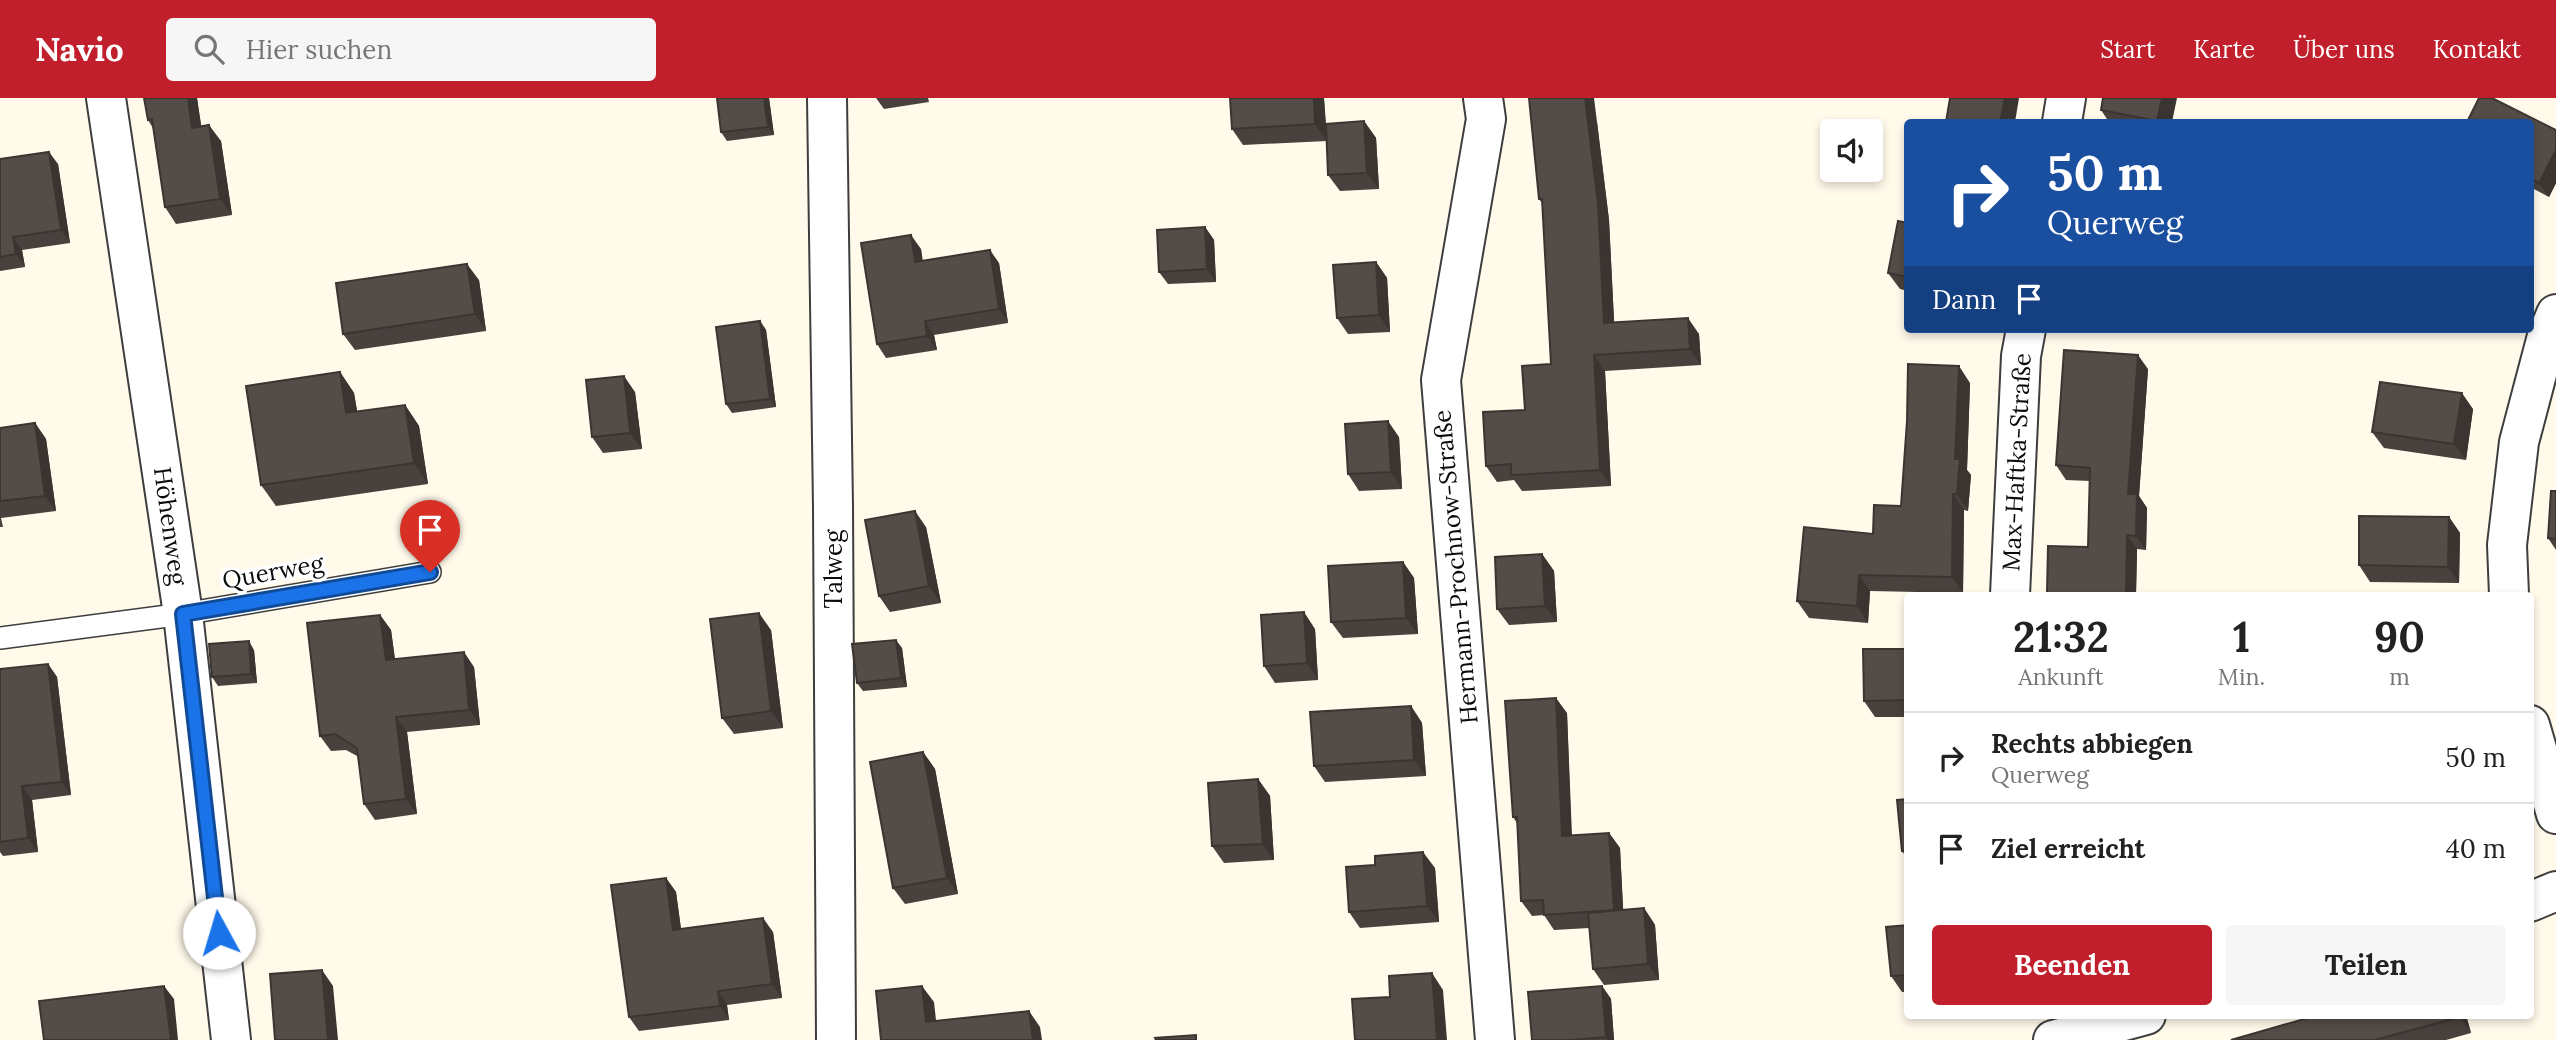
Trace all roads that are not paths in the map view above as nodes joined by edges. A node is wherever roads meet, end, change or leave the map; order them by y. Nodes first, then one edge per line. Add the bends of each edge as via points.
1 (106, 98) edge
2 (827, 98) edge
3 (1483, 98) edge
4 (2066, 98) edge
5 (2062, 119) edge
6 (2556, 314) edge
7 (2025, 333) edge
8 (430, 572) dead end
9 (2010, 592) edge
10 (2509, 592) edge
11 (183, 614) junction
12 (0, 638) edge
13 (2534, 739) edge
14 (2556, 814) edge
15 (2556, 891) edge
16 (2534, 900) edge
17 (2033, 1019) edge
18 (2145, 1024) edge
19 (231, 1040) edge
20 (836, 1040) edge
21 (1495, 1040) edge
22 (2034, 1040) edge
23 (2053, 1040) edge

1 - 11 street, Höhenweg
2 - 20 street, Talweg
3 - 21 street, Hermann-Prochnow-Straße via 1486,119 1441,380
4 - 5 street
6 - 10 street via 2519,442 2507,545
7 - 9 street, Max-Haftka-Straße
8 - 11 lane, Querweg
11 - 12 lane, Querweg
11 - 19 street, Höhenweg
13 - 14 street
15 - 16 street
17 - 22 street
18 - 23 street

